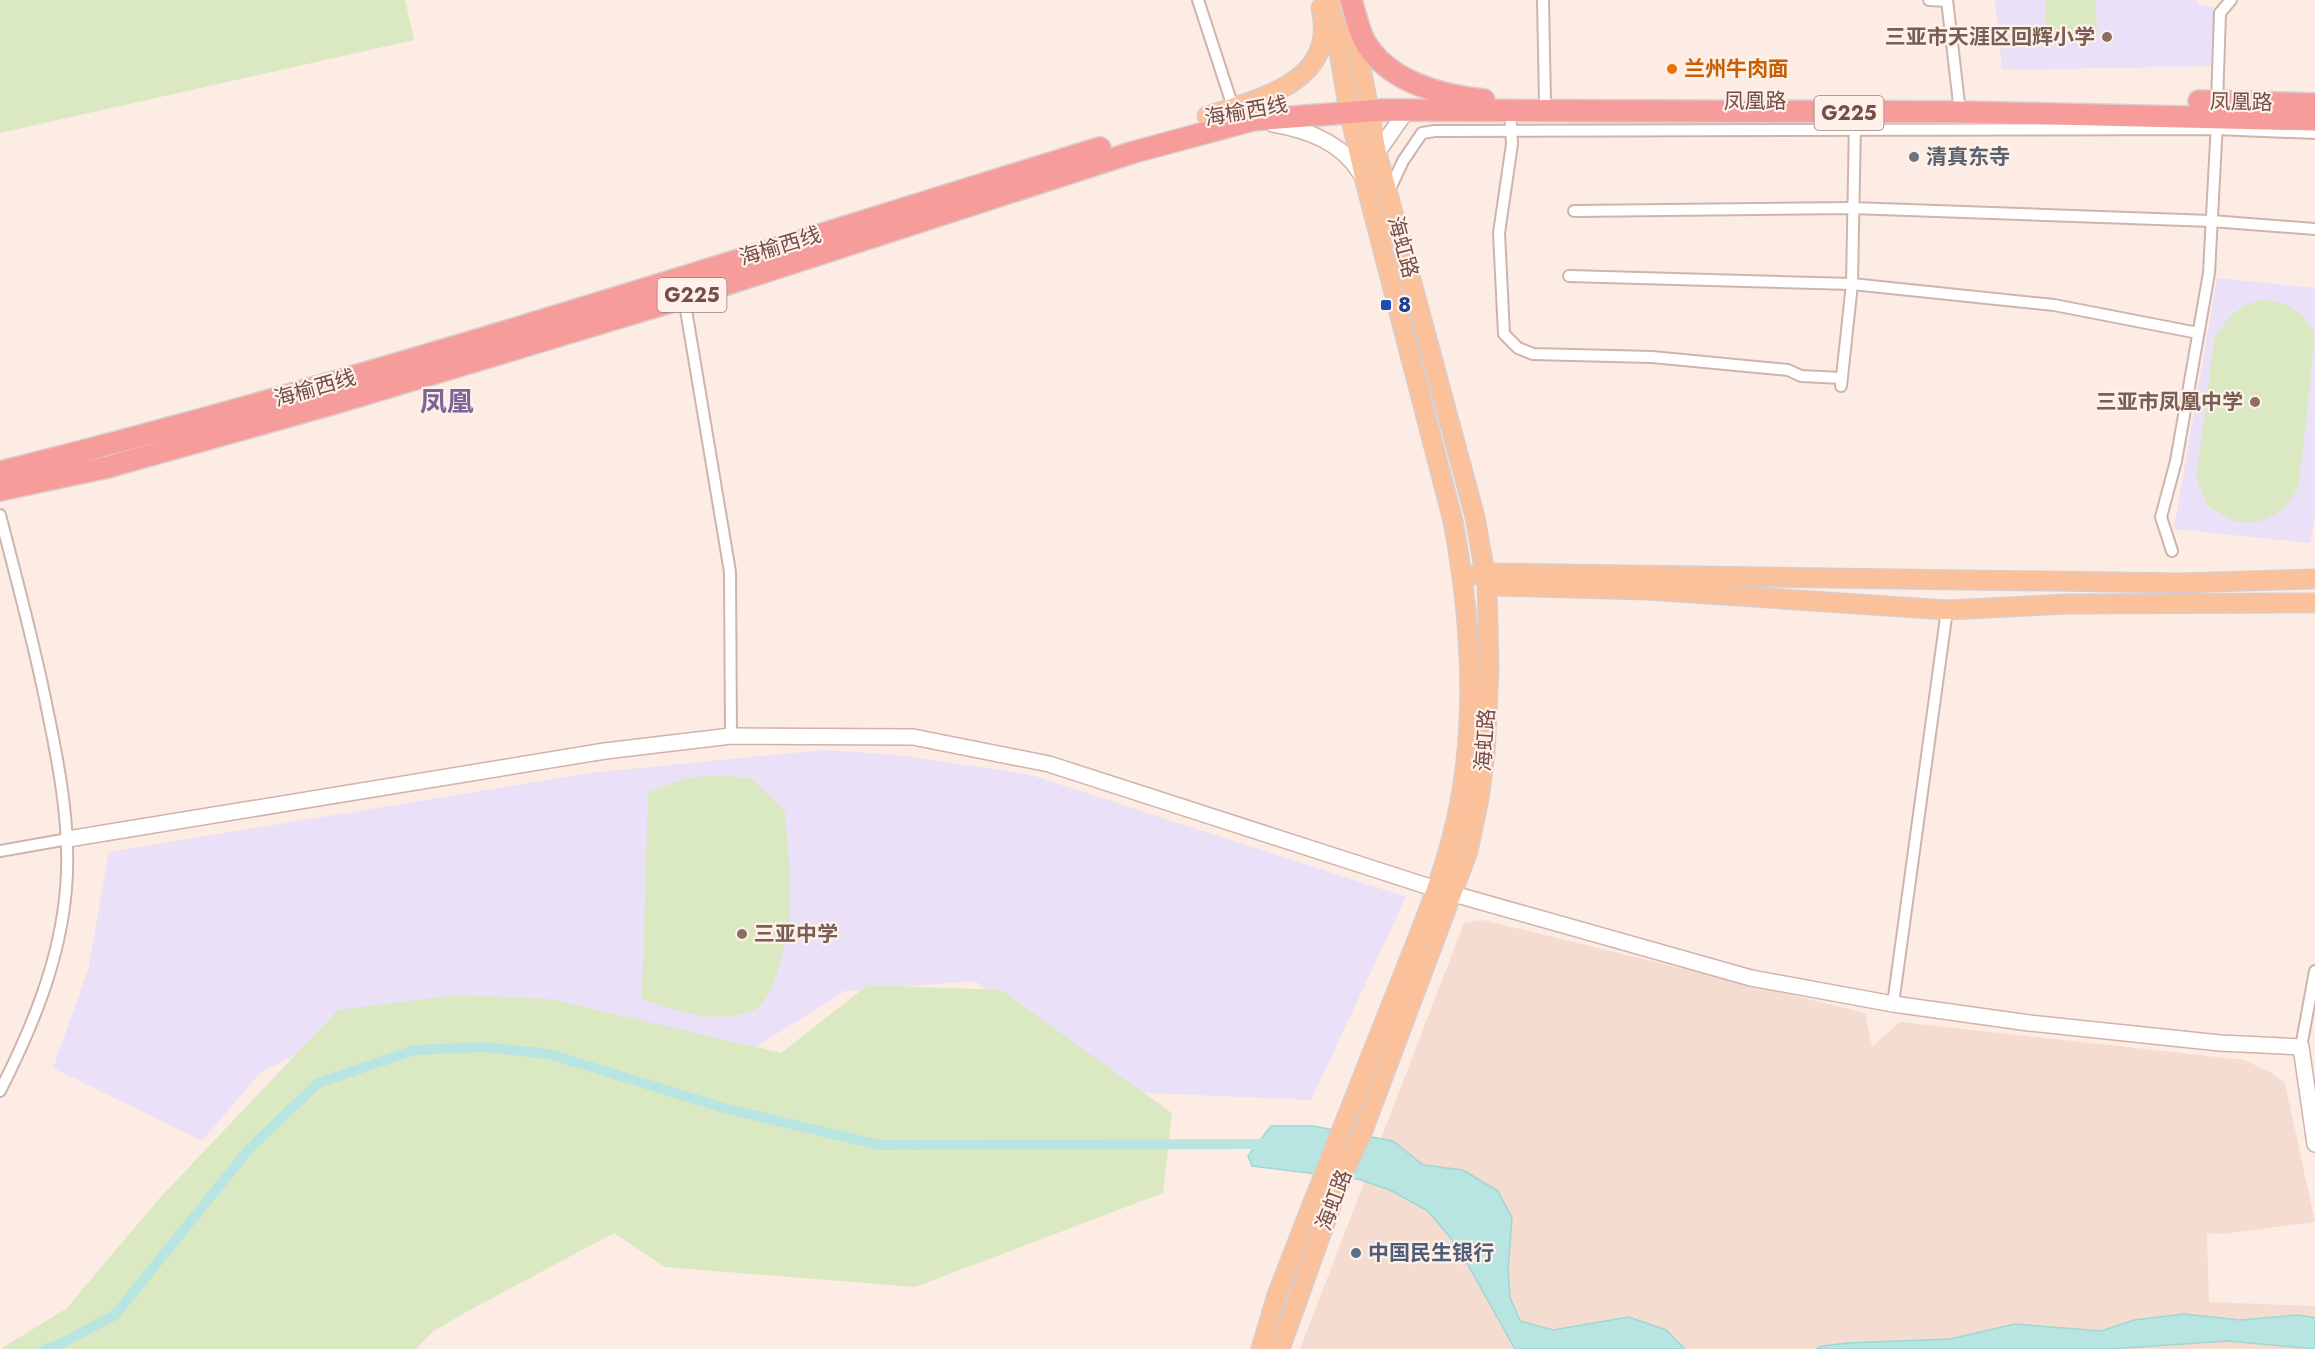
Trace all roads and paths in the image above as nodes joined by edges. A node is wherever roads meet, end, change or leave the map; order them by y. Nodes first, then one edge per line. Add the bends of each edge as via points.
1 (1198, 0) edge
2 (1320, 0) edge
3 (1330, 0) edge
4 (1350, 0) edge
5 (1543, 0) edge
6 (1929, 0) edge
7 (1947, 0) edge
8 (2217, 0) edge
9 (2231, 0) edge
10 (2220, 13) junction
11 (1545, 102) junction
12 (2315, 104) edge
13 (1363, 106) junction
14 (1960, 106) junction
15 (1233, 107) junction
16 (1407, 110) junction
17 (1507, 115) junction
18 (2217, 115) junction
19 (1207, 116) junction
20 (1253, 120) junction
21 (2315, 120) edge
22 (1855, 121) junction
23 (2315, 133) edge
24 (1377, 153) junction
25 (1365, 181) junction
26 (1388, 193) junction
27 (1852, 208) junction
28 (1574, 212) dead end
29 (2211, 221) junction
30 (2315, 229) edge
31 (1569, 276) dead end
32 (1852, 284) junction
33 (684, 298) junction
34 (2198, 333) junction
35 (0, 472) edge
36 (0, 489) edge
37 (0, 515) edge
38 (2172, 551) dead end
39 (1486, 579) junction
40 (2315, 579) edge
41 (1463, 582) junction
42 (2315, 603) edge
43 (1947, 610) junction
44 (731, 736) junction
45 (68, 839) junction
46 (0, 851) edge
47 (1444, 890) junction
48 (2315, 971) edge
49 (1893, 1004) junction
50 (2308, 1047) edge
51 (0, 1091) edge
52 (2315, 1144) edge
53 (1332, 1179) junction
54 (1261, 1349) edge
55 (1280, 1349) edge

1 - 15 street
2 - 15 main road via 1324,19 1321,44 1312,65 1299,79 1275,93
3 - 13 main road
4 - 13 main road, 凤凰路
4 - 17 highway, 凤凰路 / G225 via 1364,39 1378,58 1407,80
5 - 11 street
6 - 7 street
7 - 14 street
8 - 10 street
9 - 10 street
10 - 18 street
11 - 14 highway, 凤凰路 / G225
11 - 17 highway, 凤凰路 / G225
12 - 18 highway, 凤凰路 / G225
13 - 16 highway, 凤凰路 / G225
13 - 17 highway, 海榆西线 / G225
13 - 19 highway, 海榆西线 / G225 via 1258,106
13 - 20 highway, 海榆西线 / G225
13 - 24 main road, 海虹路
13 - 25 main road, 海虹路
14 - 18 highway, 凤凰路 / G225
14 - 22 highway, 凤凰路 / G225
15 - 19 main road
16 - 17 highway, 凤凰路 / G225
16 - 24 street
17 - 22 highway, 凤凰路 / G225
17 - 26 street via 1422,133
17 - 32 street via 1512,144 1499,233 1504,334 1518,348 1533,354 1652,357 1788,369 1801,376 1842,382
18 - 21 highway, 凤凰路 / G225
18 - 22 street
18 - 23 street
18 - 29 street
19 - 35 highway, 海榆西线 / G225 via 345,380
20 - 25 street via 1287,126 1333,144 1350,157
20 - 33 highway, 海榆西线 / G225 via 1134,152
22 - 27 street
24 - 26 main road, 海虹路
25 - 41 main road, 海虹路 via 1453,521
26 - 39 main road, 海虹路 via 1475,517
27 - 28 street
27 - 29 street
27 - 32 street
29 - 30 street
29 - 34 street via 2209,273
31 - 32 street
32 - 34 street via 2054,305
33 - 36 highway, 海榆西线 / G225 via 108,467
33 - 44 street via 730,573
34 - 38 street via 2176,461 2161,518
37 - 45 street via 35,647 59,763
39 - 40 main road via 2181,584
39 - 41 main road
39 - 43 main road
39 - 47 main road, 海虹路 via 1489,670 1485,754 1473,836
41 - 47 main road, 海虹路 via 1470,671 1465,757
42 - 43 main road via 2068,604
43 - 49 street
44 - 45 street via 605,751
44 - 47 street via 913,737 1049,764
45 - 46 street
45 - 51 street via 66,891 50,974 29,1034
47 - 49 street via 1751,978
47 - 53 main road, 海虹路 via 1342,1130
47 - 53 main road, 海虹路 via 1362,1133
48 - 50 street
49 - 50 street via 2220,1043
50 - 52 street
53 - 54 main road, 海虹路 via 1277,1295
53 - 55 main road, 海虹路

